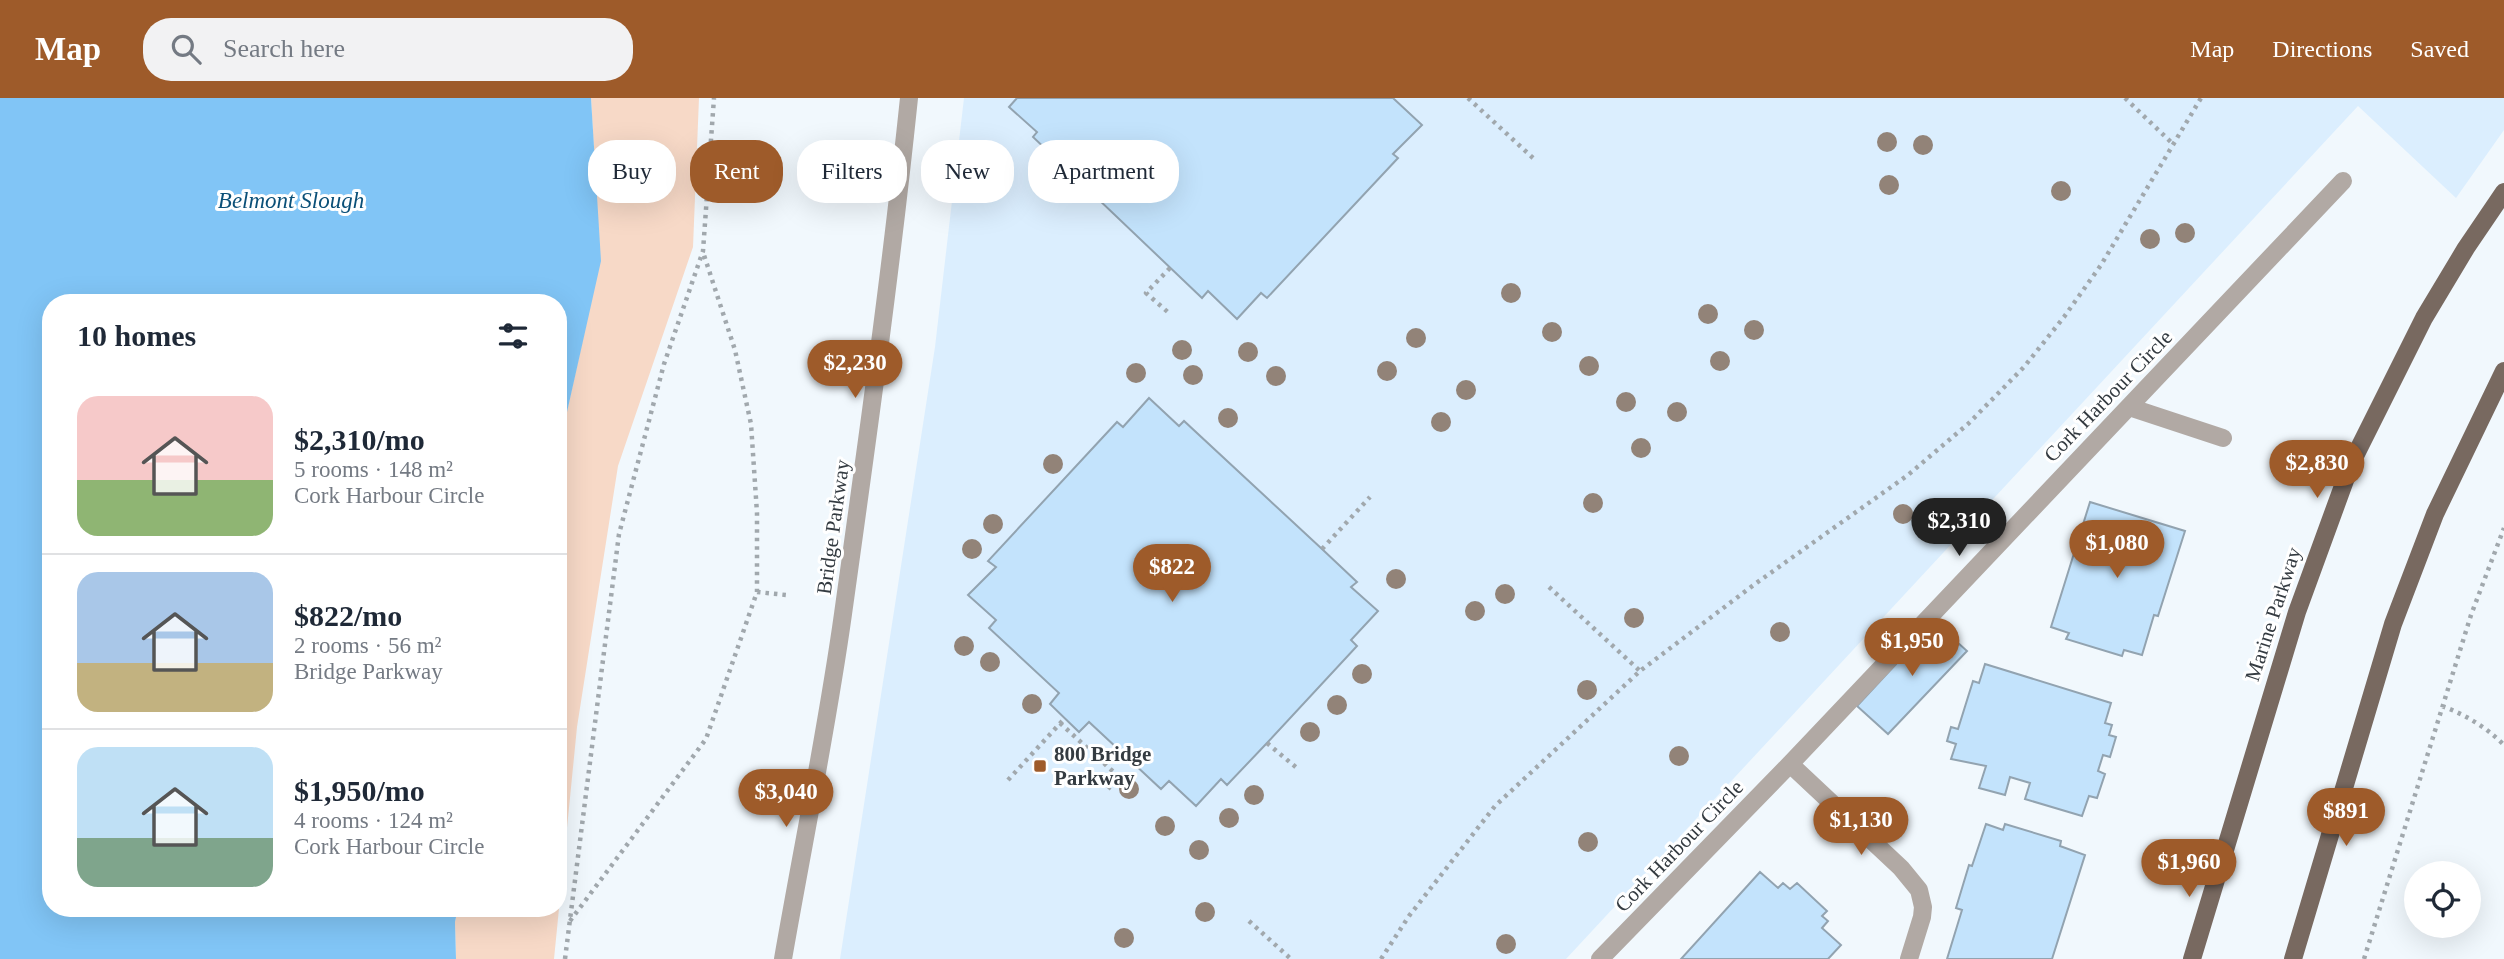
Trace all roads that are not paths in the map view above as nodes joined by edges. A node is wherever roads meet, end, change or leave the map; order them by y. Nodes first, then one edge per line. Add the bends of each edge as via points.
1 (909, 98) edge
2 (2343, 181) dead end
3 (2504, 192) edge
4 (2504, 371) edge
5 (2129, 407) junction
6 (2223, 438) dead end
7 (1790, 764) junction
8 (783, 959) edge
9 (1600, 959) edge
10 (1909, 959) edge
11 (2192, 959) edge
12 (2292, 959) edge

1 - 8 street, Bridge Parkway via 865,464
2 - 5 street, Cork Harbour Circle
3 - 11 main road, Marine Parkway via 2424,318 2351,464 2292,625
4 - 12 main road via 2435,514 2393,624
5 - 6 street
5 - 7 street, Cork Harbour Circle
7 - 9 street, Cork Harbour Circle
7 - 10 street via 1919,890 1922,917

